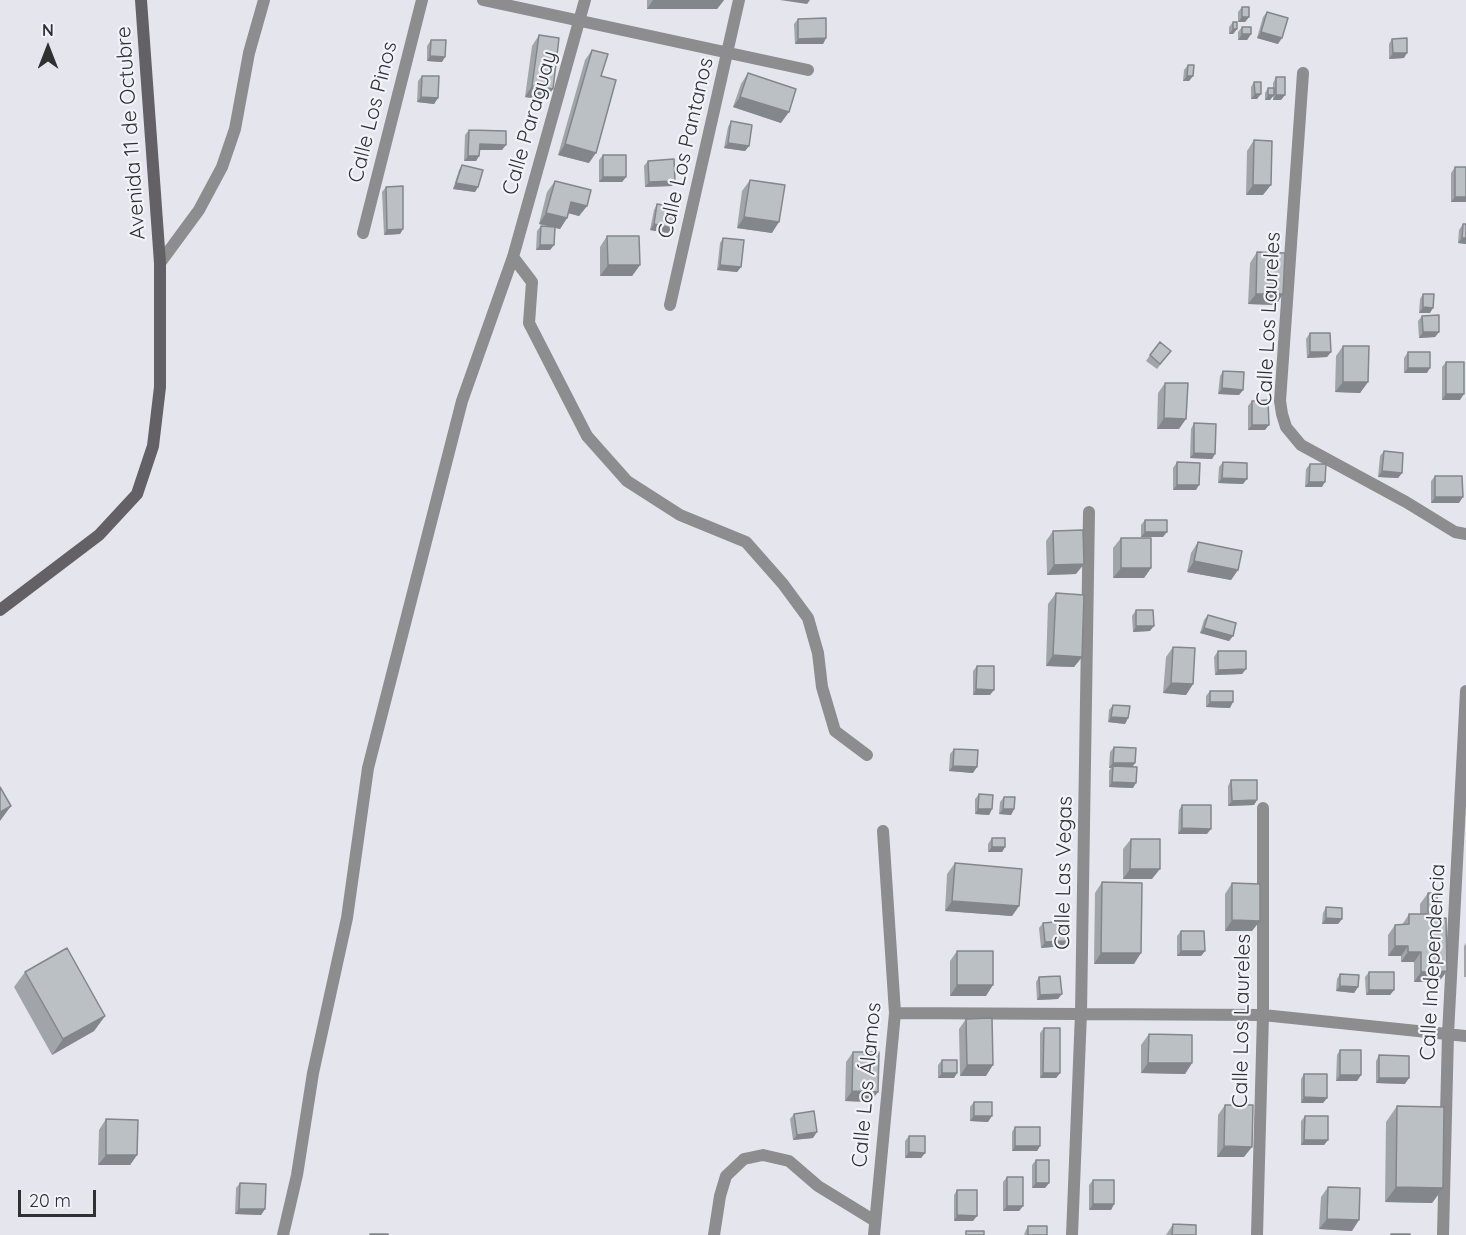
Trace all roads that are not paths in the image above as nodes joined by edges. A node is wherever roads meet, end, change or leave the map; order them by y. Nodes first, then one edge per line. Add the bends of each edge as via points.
1 (141, 0) edge
2 (264, 0) edge
3 (422, 0) edge
4 (483, 0) edge
5 (585, 0) edge
6 (739, 0) edge
7 (579, 22) junction
8 (728, 51) junction
9 (808, 70) dead end
10 (1303, 74) dead end
11 (363, 233) dead end
12 (513, 257) junction
13 (159, 263) junction
14 (670, 305) dead end
15 (1089, 512) dead end
16 (1466, 534) edge
17 (0, 610) edge
18 (1466, 691) edge
19 (867, 755) dead end
20 (1263, 808) dead end
21 (882, 831) dead end
22 (895, 1013) junction
23 (1081, 1013) junction
24 (1263, 1015) junction
25 (1448, 1034) junction
26 (1466, 1036) edge
27 (875, 1221) junction
28 (283, 1235) edge
29 (714, 1235) edge
30 (874, 1235) edge
31 (1072, 1235) edge
32 (1257, 1235) edge
33 (1443, 1235) edge

1 - 13 street, Avenida 11 de Octubre
2 - 13 street via 249,53 235,129 222,167 199,210
3 - 11 street, Calle Los Pinos
4 - 7 street
5 - 7 street, Calle Paraguay
6 - 8 street, Calle Los Pantanos
7 - 8 street
7 - 12 street, Calle Paraguay
8 - 9 street
8 - 14 street, Calle Los Pantanos
10 - 16 street, Calle Los Laureles via 1280,401 1286,427 1301,445 1455,532
12 - 19 street via 532,282 529,323 587,436 627,481 680,515 746,542 808,618 835,731
12 - 28 street, Calle Paraguay via 462,401 368,768 347,918
13 - 17 street, Avenida 11 de Octubre via 159,387 153,446 137,494 99,536
15 - 23 street, Calle Las Vegas
18 - 25 street, Calle Independencia
20 - 24 street, Calle Los Laureles
21 - 22 street, Calle Los Álamos
22 - 23 street
22 - 27 street, Calle Los Álamos
23 - 24 street
23 - 31 street, Calle Las Vegas
24 - 25 street
24 - 32 street, Calle Los Laureles
25 - 26 street
25 - 33 street, Calle Independencia
27 - 29 street via 818,1186 789,1161 764,1155 744,1159 726,1176
27 - 30 street, Calle Los Álamos

